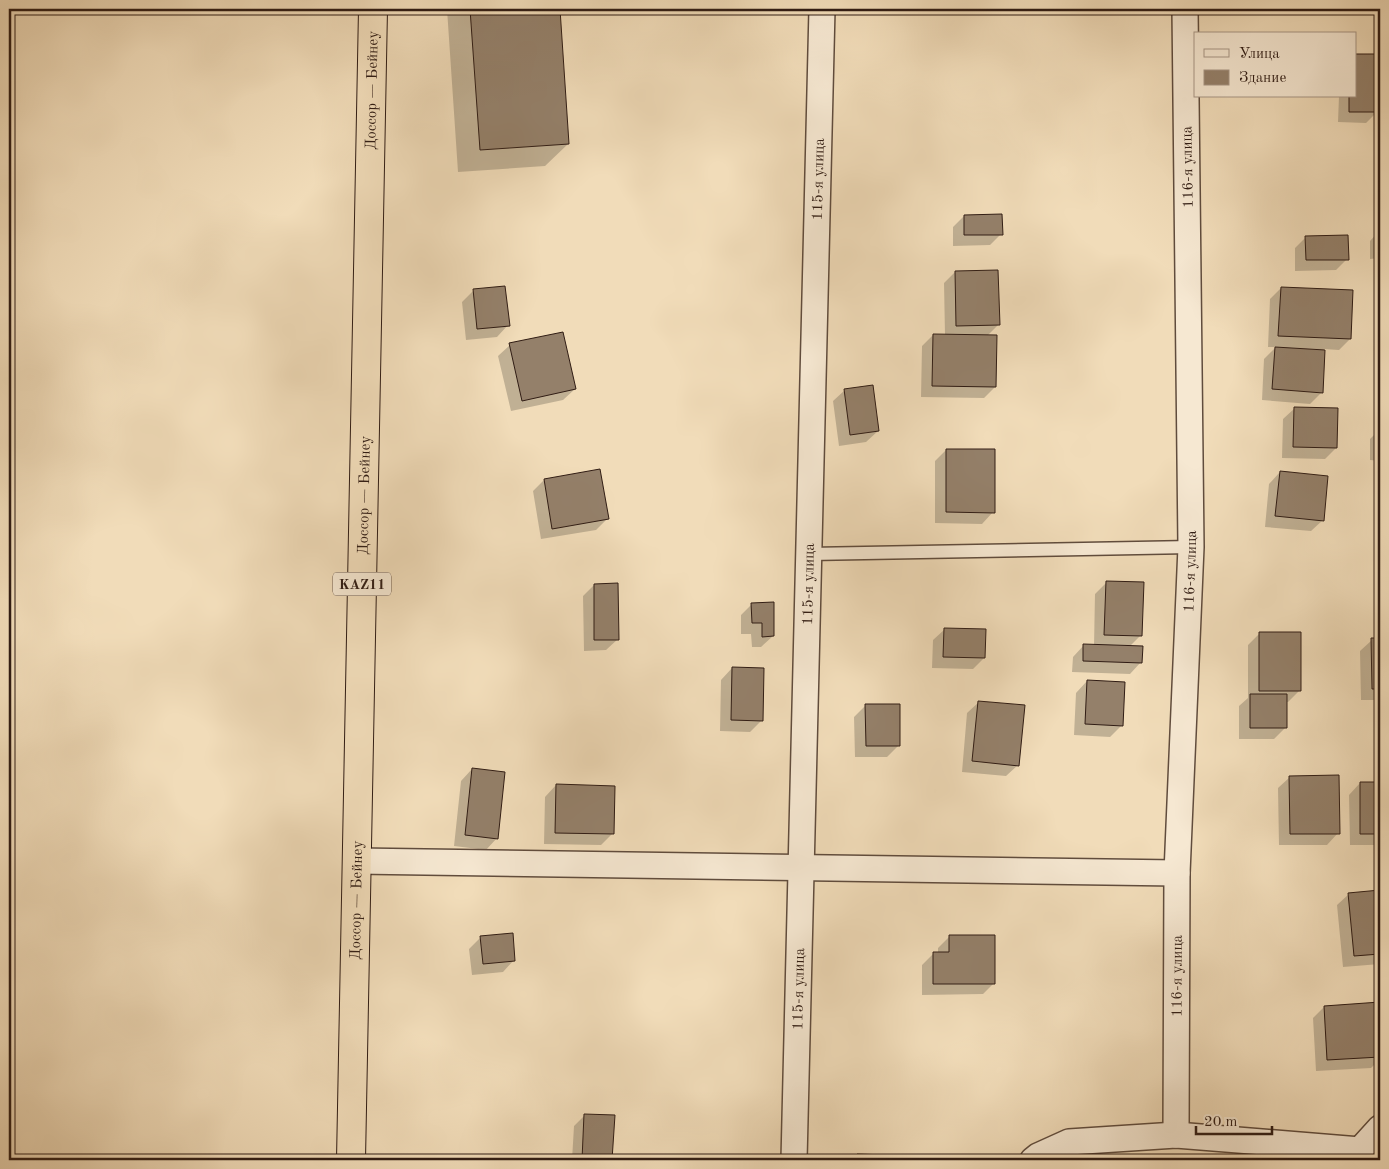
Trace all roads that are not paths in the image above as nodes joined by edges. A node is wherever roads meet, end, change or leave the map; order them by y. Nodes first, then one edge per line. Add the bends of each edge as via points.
1 (373, 9) edge
2 (822, 9) edge
3 (1185, 9) edge
4 (1191, 547) junction
5 (809, 554) junction
6 (357, 861) junction
7 (801, 868) junction
8 (1177, 873) junction
9 (1380, 1128) edge
10 (1176, 1135) junction
11 (1357, 1155) edge
12 (351, 1160) edge
13 (794, 1160) edge
14 (1033, 1160) edge

1 - 6 highway, Доссор — Бейнеу / KAZ11
2 - 5 street, 115-я улица
3 - 4 street, 116-я улица
4 - 5 lane
4 - 8 street, 116-я улица
5 - 7 street, 115-я улица
6 - 7 street
6 - 12 highway, Доссор — Бейнеу / KAZ11
7 - 8 street
7 - 13 street, 115-я улица
8 - 10 street, 116-я улица
9 - 11 street
10 - 11 street
10 - 14 street via 1069,1142

